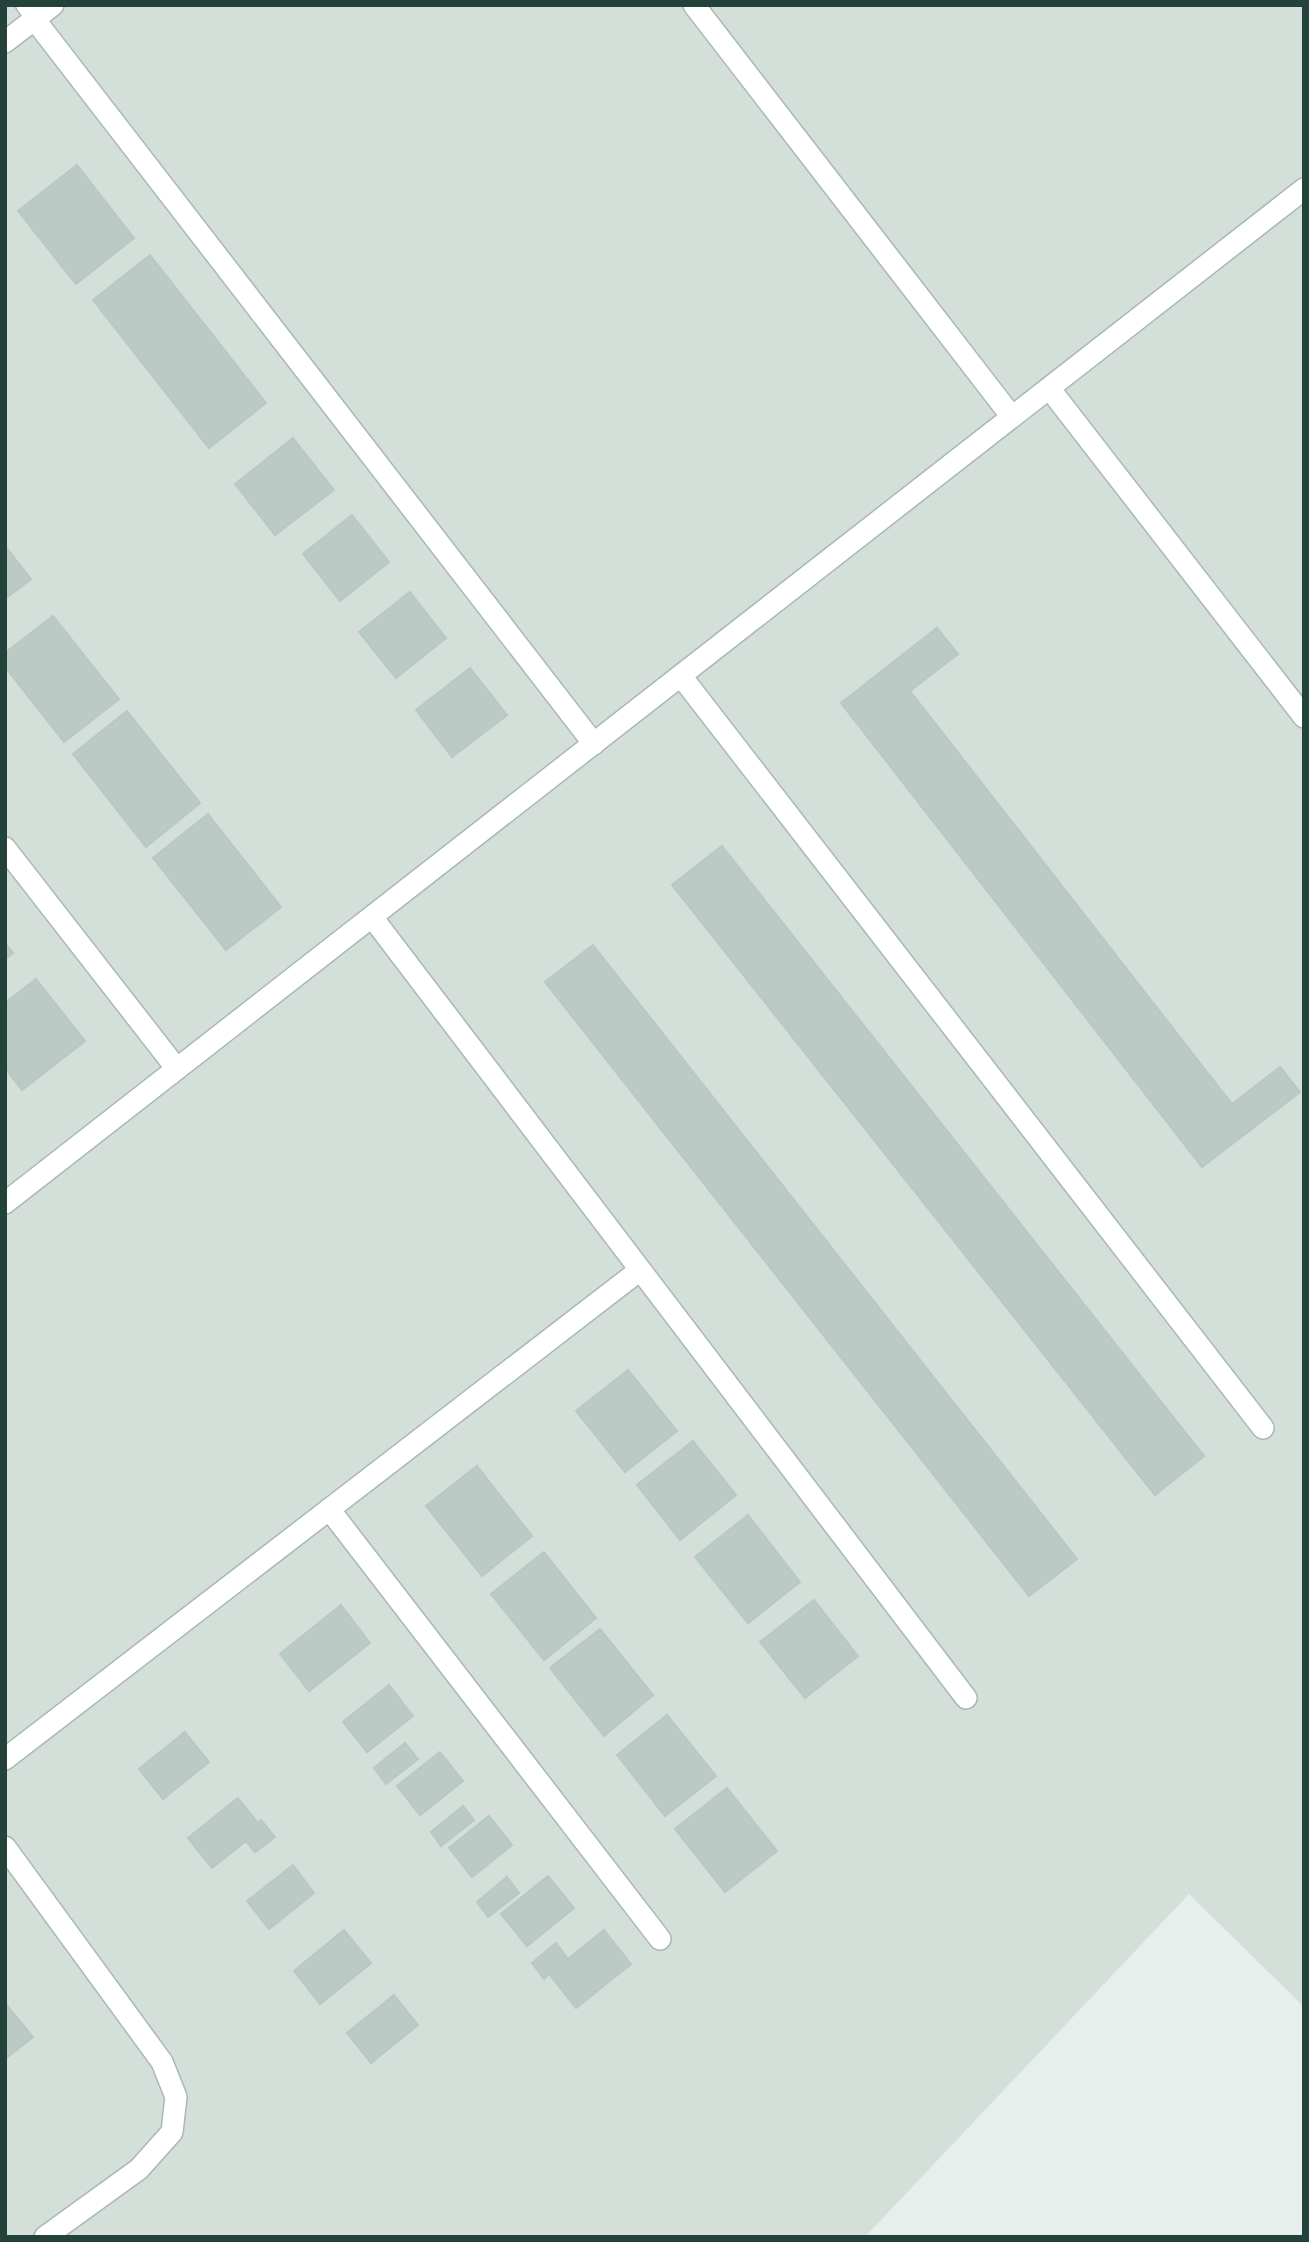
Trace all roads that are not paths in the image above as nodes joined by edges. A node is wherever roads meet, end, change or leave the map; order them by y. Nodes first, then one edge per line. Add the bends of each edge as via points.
1 (53, 5) edge
2 (694, 5) edge
3 (30, 12) edge
4 (5, 42) edge
5 (1304, 189) edge
6 (1049, 388) junction
7 (1012, 417) junction
8 (681, 676) junction
9 (1304, 717) edge
10 (594, 744) junction
11 (5, 848) edge
12 (372, 917) junction
13 (177, 1069) junction
14 (5, 1203) edge
15 (640, 1270) junction
16 (1263, 1428) dead end
17 (329, 1509) junction
18 (966, 1698) dead end
19 (5, 1759) edge
20 (5, 1847) edge
21 (660, 1939) dead end
22 (45, 2237) edge

1 - 3 street
2 - 7 street
3 - 4 street
3 - 10 street
5 - 6 street
6 - 7 street
6 - 9 street
7 - 8 street
8 - 10 street
8 - 16 street
10 - 12 street
11 - 13 street
12 - 13 street
12 - 15 street
13 - 14 street
15 - 17 street
15 - 18 street
17 - 19 street
17 - 21 street
20 - 22 street via 162,2062 176,2097 172,2132 139,2169

